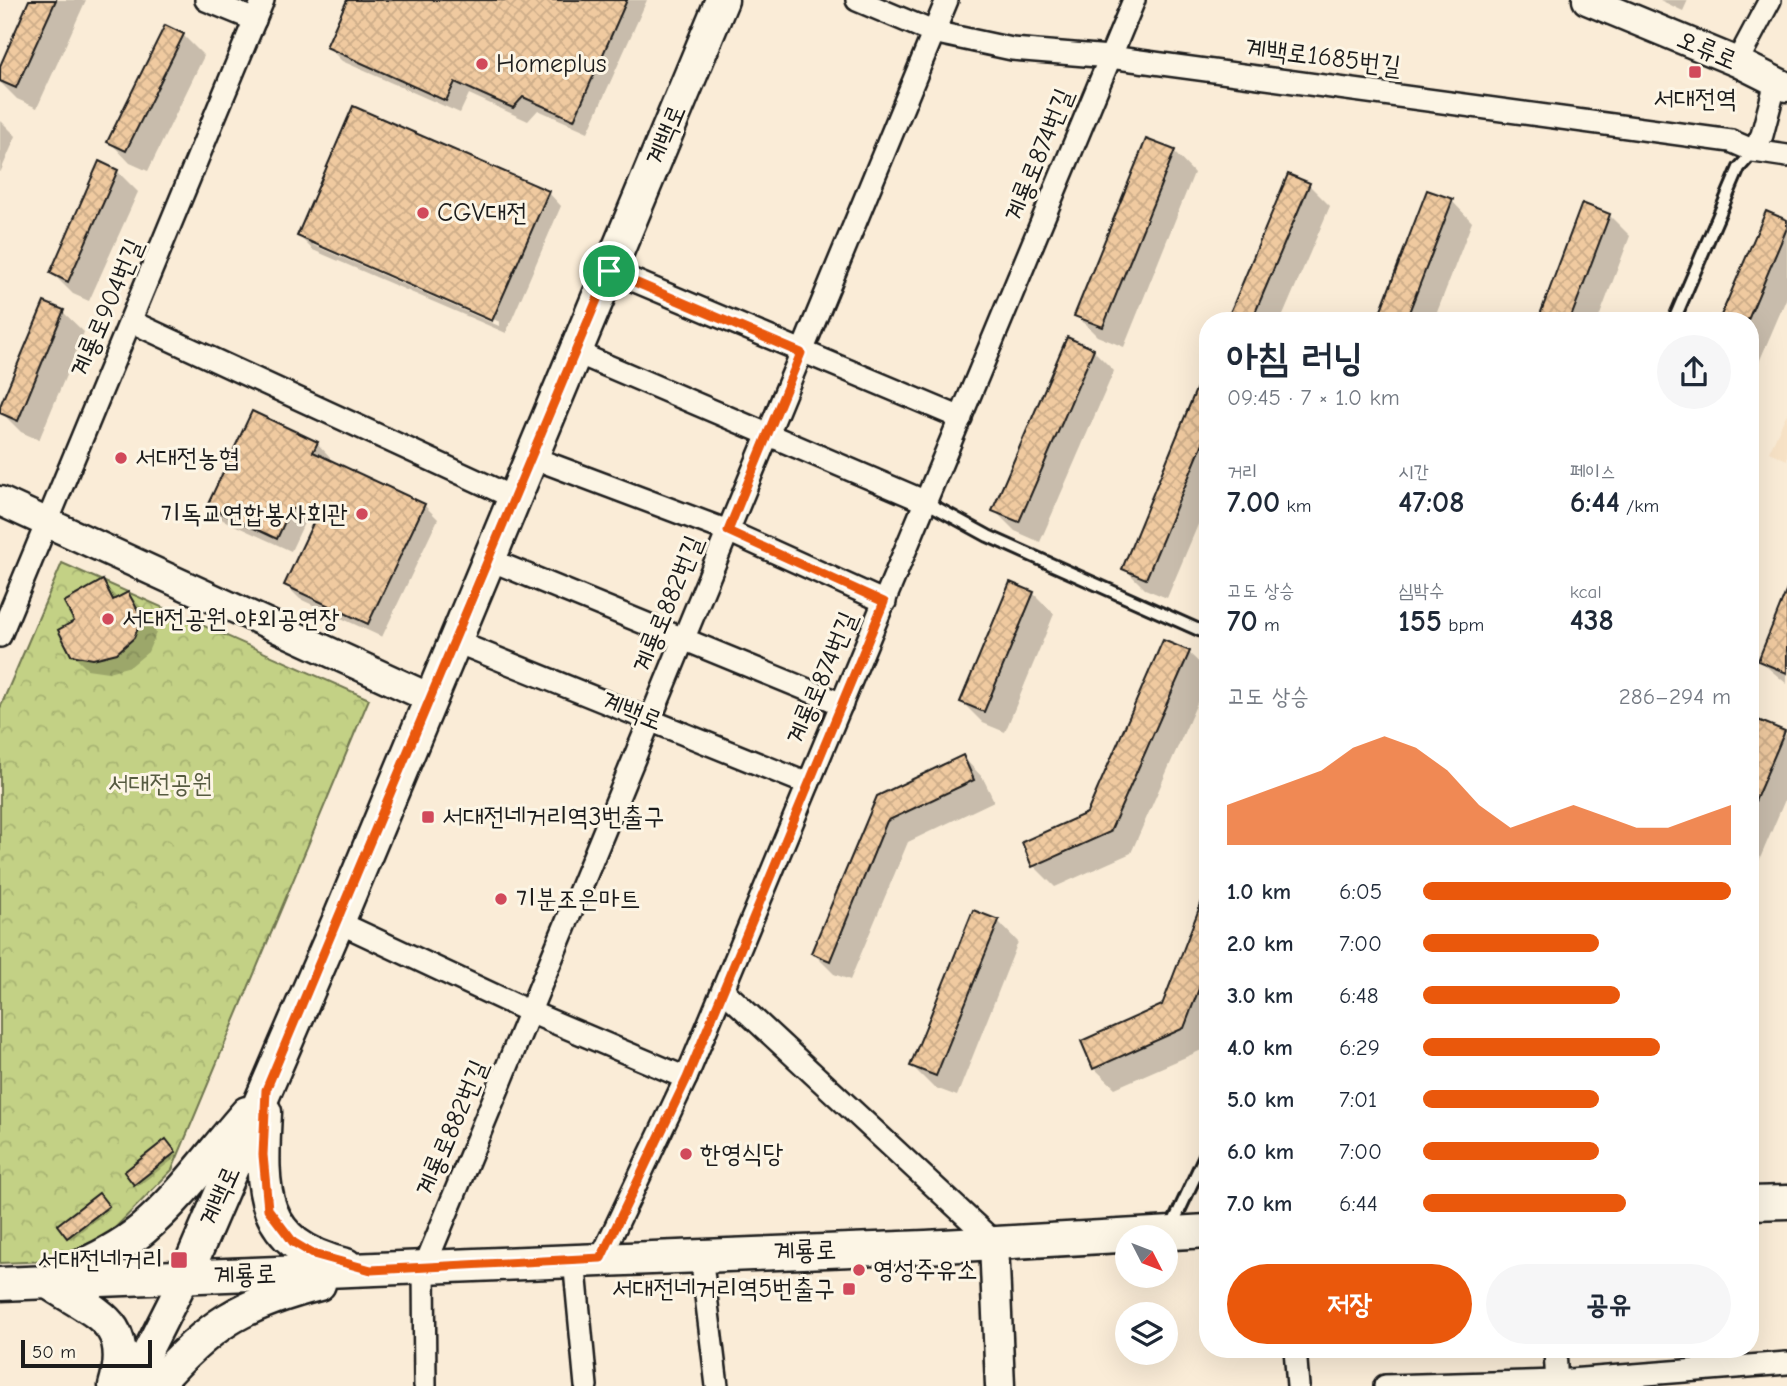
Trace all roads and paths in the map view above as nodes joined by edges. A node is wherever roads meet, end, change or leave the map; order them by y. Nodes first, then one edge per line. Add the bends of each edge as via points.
1 (206, 0) edge
2 (263, 0) edge
3 (722, 0) edge
4 (857, 0) edge
5 (947, 0) edge
6 (1134, 0) edge
7 (1587, 0) edge
8 (1770, 0) edge
9 (255, 20) junction
10 (933, 32) junction
11 (1110, 57) junction
12 (1737, 62) junction
13 (1781, 85) edge
14 (1754, 151) junction
15 (1787, 156) edge
16 (609, 271) junction
17 (1677, 312) edge
18 (132, 322) junction
19 (575, 352) junction
20 (801, 353) junction
21 (961, 418) junction
22 (768, 435) junction
23 (531, 457) junction
24 (514, 498) junction
25 (0, 501) edge
26 (926, 502) junction
27 (46, 522) junction
28 (728, 531) junction
29 (488, 559) junction
30 (884, 602) junction
31 (1199, 630) edge
32 (0, 636) edge
33 (683, 639) junction
34 (454, 640) junction
35 (430, 698) junction
36 (842, 704) junction
37 (651, 719) junction
38 (808, 784) junction
39 (338, 922) junction
40 (723, 990) junction
41 (530, 1012) junction
42 (687, 1078) junction
43 (266, 1090) junction
44 (1199, 1168) edge
45 (1787, 1202) edge
46 (1759, 1203) edge
47 (1172, 1225) edge
48 (1199, 1231) edge
49 (1178, 1232) edge
50 (1115, 1236) edge
51 (994, 1242) junction
52 (701, 1255) junction
53 (588, 1259) junction
54 (424, 1268) junction
55 (371, 1270) junction
56 (185, 1277) junction
57 (48, 1282) junction
58 (0, 1284) edge
59 (1296, 1358) edge
60 (1556, 1358) edge
61 (1787, 1363) edge
62 (1557, 1383) edge
63 (116, 1386) edge
64 (130, 1386) edge
65 (155, 1386) edge
66 (425, 1386) edge
67 (586, 1386) edge
68 (717, 1386) edge
69 (1000, 1386) edge
70 (1298, 1386) edge
71 (1385, 1386) edge

1 - 9 street
2 - 9 street, 계룡로904번길
3 - 16 main road, 계백로
4 - 10 street, 계백로1685번길
5 - 10 street, 계룡로882번길
6 - 11 street, 계룡로874번길
7 - 12 main road, 오류로
8 - 12 street
9 - 18 street, 계룡로904번길
10 - 11 street, 계백로1685번길 via 1012,50
10 - 20 street, 계룡로882번길
11 - 14 street, 계백로1685번길 via 1731,141
11 - 21 street, 계룡로874번길
12 - 13 main road, 오류로
13 - 14 street
14 - 15 street, 계백로1685번길
14 - 17 lane via 1739,168
16 - 19 main road, 계백로
16 - 20 street
18 - 24 street
18 - 27 street, 계룡로904번길
19 - 22 street
19 - 23 main road, 계백로
20 - 21 street
20 - 22 street, 계룡로882번길
21 - 26 street, 계룡로874번길
22 - 26 street
22 - 28 street, 계룡로882번길
23 - 24 main road, 계백로
23 - 28 street
24 - 29 main road, 계백로
25 - 27 main road
26 - 30 street, 계룡로874번길
26 - 31 lane via 988,536
27 - 32 street, 계룡로904번길
27 - 35 main road
28 - 30 street
28 - 33 street, 계룡로882번길
29 - 33 street
29 - 34 main road, 계백로
30 - 36 street, 계룡로874번길
33 - 36 street
33 - 37 street, 계룡로882번길
34 - 35 main road, 계백로
34 - 37 street, 계백로
35 - 39 main road, 계백로
36 - 38 street, 계룡로874번길
37 - 38 street, 계백로
37 - 41 street, 계룡로882번길
38 - 40 street, 계룡로874번길
39 - 41 street
39 - 43 main road, 계백로
40 - 42 street, 계룡로874번길
40 - 51 street
41 - 42 street
41 - 54 street, 계룡로882번길
42 - 53 street, 계룡로874번길
43 - 55 main road via 263,1155 268,1209 293,1242 313,1254
43 - 56 main road, 계백로
43 - 57 main road via 142,1230
44 - 47 lane
45 - 46 main road
48 - 49 main road, 계룡로
50 - 51 main road, 계룡로
51 - 52 main road, 계룡로
51 - 69 main road
52 - 53 main road, 계룡로
52 - 68 street
53 - 54 main road, 계룡로
53 - 67 street
54 - 55 main road, 계룡로
54 - 66 street
55 - 56 main road, 계룡로
55 - 65 main road via 236,1312 195,1343
56 - 57 main road, 계룡로
56 - 64 main road
57 - 58 main road, 계룡로
57 - 63 main road via 110,1323 120,1338 122,1359
59 - 70 street
60 - 62 street
61 - 62 street
62 - 71 street

